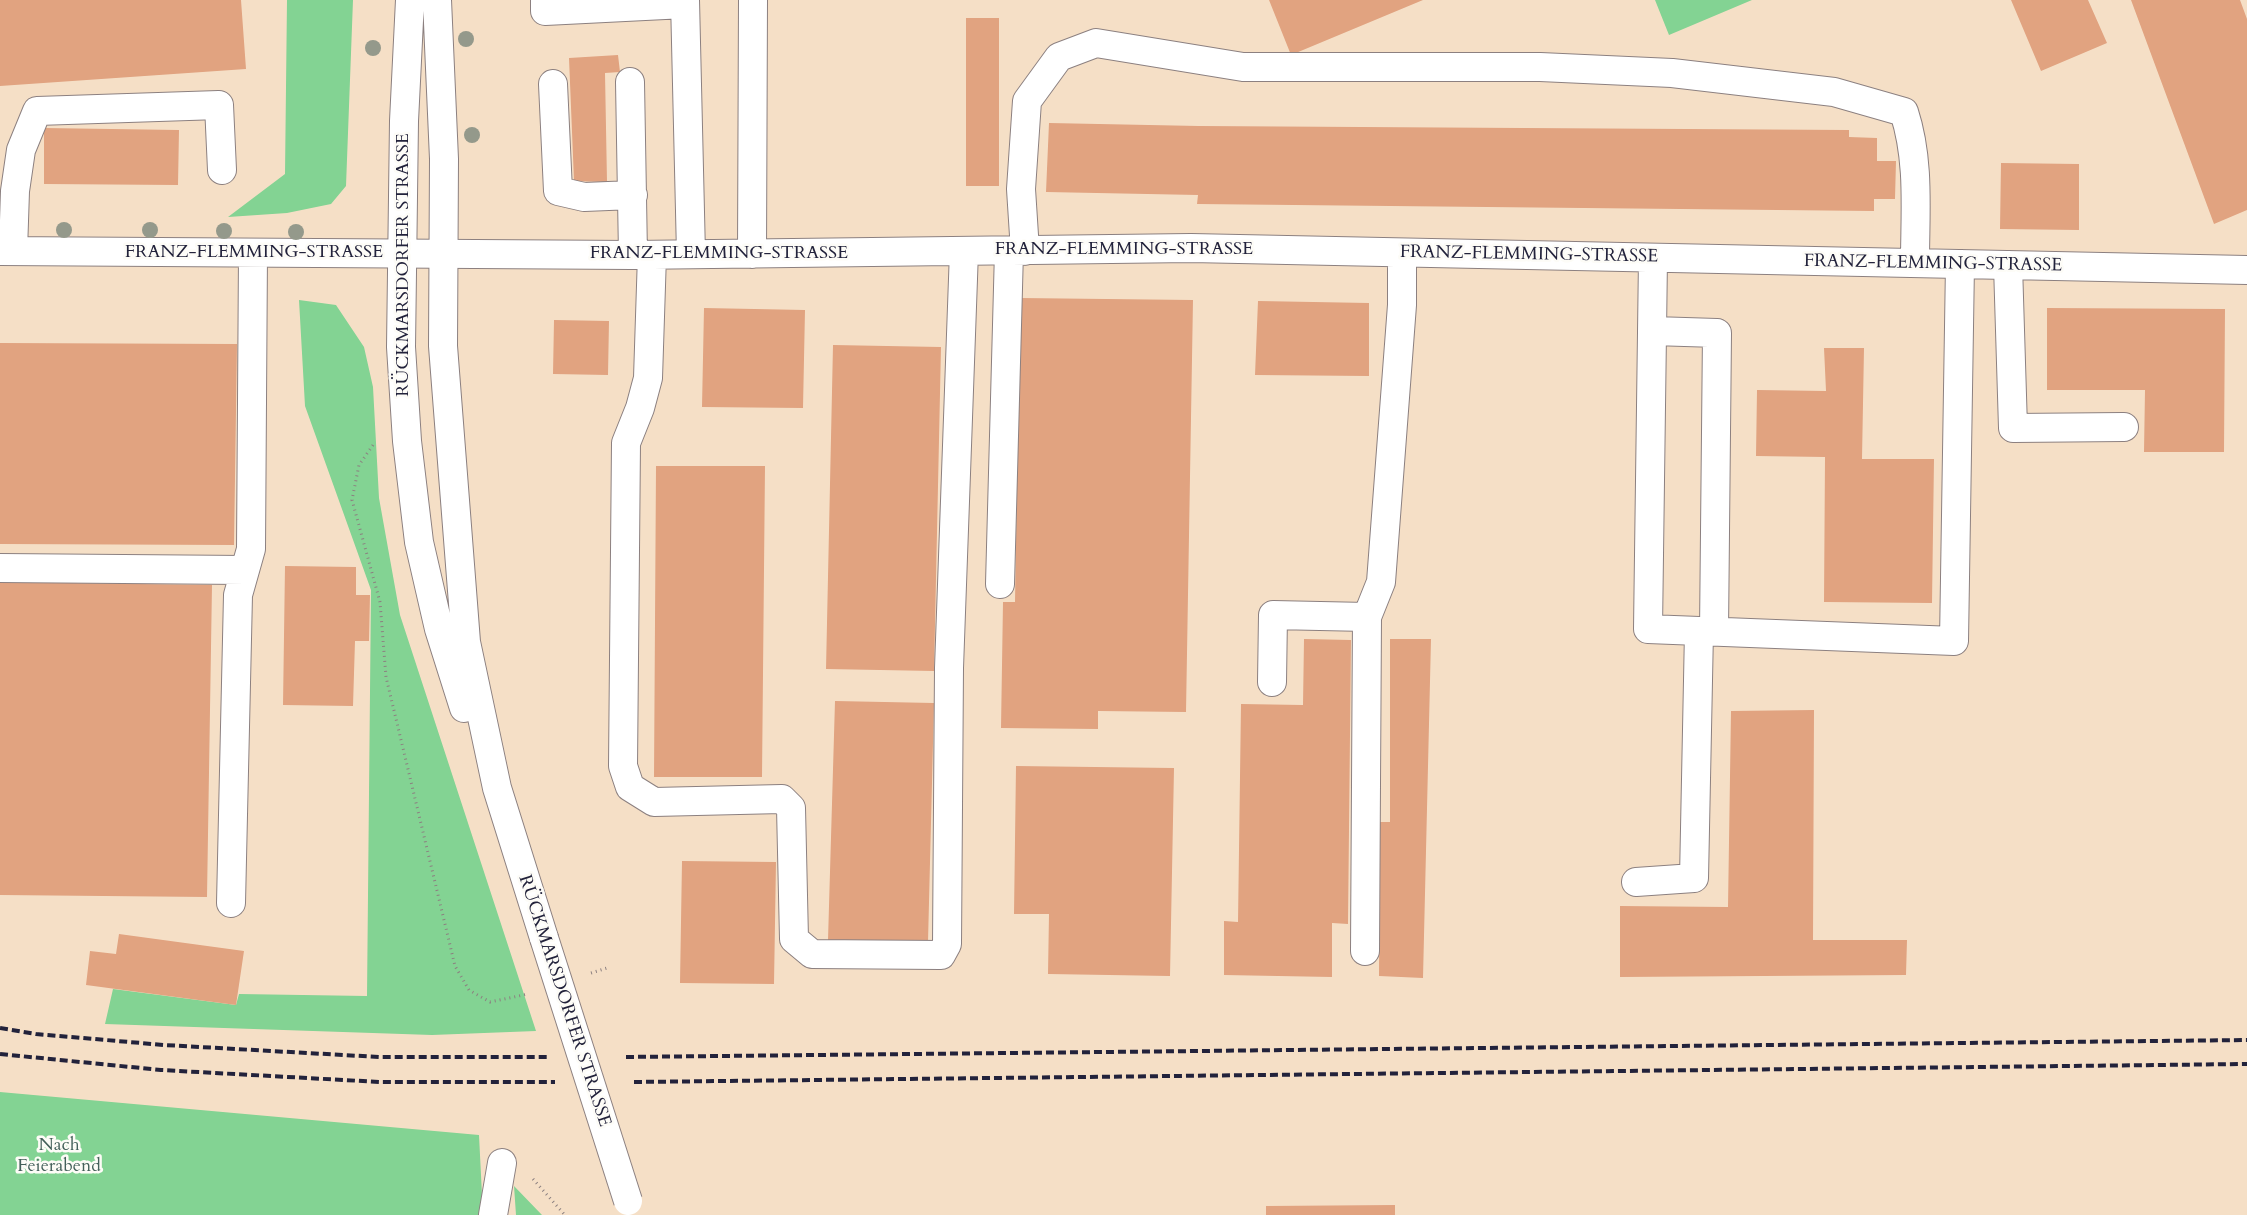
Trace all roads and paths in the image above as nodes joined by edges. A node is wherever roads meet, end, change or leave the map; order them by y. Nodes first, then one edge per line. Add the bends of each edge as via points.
1 (410, 0) edge
2 (437, 0) edge
3 (545, 0) edge
4 (753, 0) edge
5 (685, 2) edge
6 (630, 82) dead end
7 (553, 84) dead end
8 (222, 170) dead end
9 (7, 191) edge
10 (633, 195) junction
11 (6, 251) edge
12 (964, 251) junction
13 (1017, 251) junction
14 (253, 253) junction
15 (1402, 253) junction
16 (402, 254) junction
17 (691, 254) junction
18 (752, 254) junction
19 (444, 255) junction
20 (643, 255) junction
21 (1653, 258) junction
22 (1915, 264) junction
23 (1960, 264) junction
24 (2008, 265) junction
25 (2247, 270) edge
26 (1653, 331) junction
27 (2124, 427) dead end
28 (407, 441) junction
29 (0, 568) edge
30 (245, 570) junction
31 (1000, 584) dead end
32 (1367, 617) junction
33 (1707, 631) junction
34 (1272, 682) dead end
35 (497, 788) junction
36 (1636, 882) dead end
37 (231, 902) dead end
38 (1365, 950) dead end
39 (607, 968) dead end
40 (588, 974) dead end
41 (531, 993) dead end
42 (502, 1163) dead end
43 (530, 1176) dead end
44 (631, 1208) edge
45 (493, 1215) edge
46 (565, 1215) edge

1 - 16 street, RÜCKMARSDORFER STRASSE
2 - 19 street, RÜCKMARSDORFER STRASSE via 444,159
3 - 5 street via 545,10
4 - 18 street
5 - 17 street
6 - 10 street
7 - 10 street via 558,191 584,198
8 - 9 street via 219,105 37,112
9 - 11 street
10 - 20 street
11 - 14 street, FRANZ-FLEMMING-STRASSE
12 - 13 street, FRANZ-FLEMMING-STRASSE
12 - 18 street, FRANZ-FLEMMING-STRASSE
12 - 20 street via 949,668 947,944 940,955 812,954 794,939 791,808 782,799 654,802 630,787 623,766 626,443 648,378
13 - 15 street, FRANZ-FLEMMING-STRASSE via 1191,248
13 - 22 street via 1027,101 1059,56 1096,43 1244,67 1549,67 1672,73 1834,92 1904,112 1912,137 1915,168
13 - 31 street
14 - 16 street, FRANZ-FLEMMING-STRASSE
14 - 30 street via 251,549
15 - 21 street, FRANZ-FLEMMING-STRASSE
15 - 32 street via 1402,305 1381,582
16 - 19 street, FRANZ-FLEMMING-STRASSE
16 - 28 street, RÜCKMARSDORFER STRASSE via 401,347
17 - 18 street, FRANZ-FLEMMING-STRASSE
17 - 20 street, FRANZ-FLEMMING-STRASSE
19 - 20 street, FRANZ-FLEMMING-STRASSE
19 - 35 street, RÜCKMARSDORFER STRASSE via 443,346 466,642
21 - 22 street, FRANZ-FLEMMING-STRASSE
21 - 26 street
22 - 23 street, FRANZ-FLEMMING-STRASSE
23 - 24 street, FRANZ-FLEMMING-STRASSE
23 - 33 street via 1954,641
24 - 25 street, FRANZ-FLEMMING-STRASSE
24 - 27 street via 2013,428
26 - 33 street via 1648,629
26 - 33 street via 1717,332
28 - 35 street, RÜCKMARSDORFER STRASSE via 420,542 439,629 464,707
28 - 41 path via 375,442 359,465 352,500 380,602 386,677 455,966 469,990 490,1002
29 - 30 street
30 - 37 street via 238,595
32 - 34 street via 1273,615
32 - 38 street
33 - 36 street via 1694,878
35 - 44 street, RÜCKMARSDORFER STRASSE, bridge
39 - 40 path
42 - 45 street
43 - 46 path

